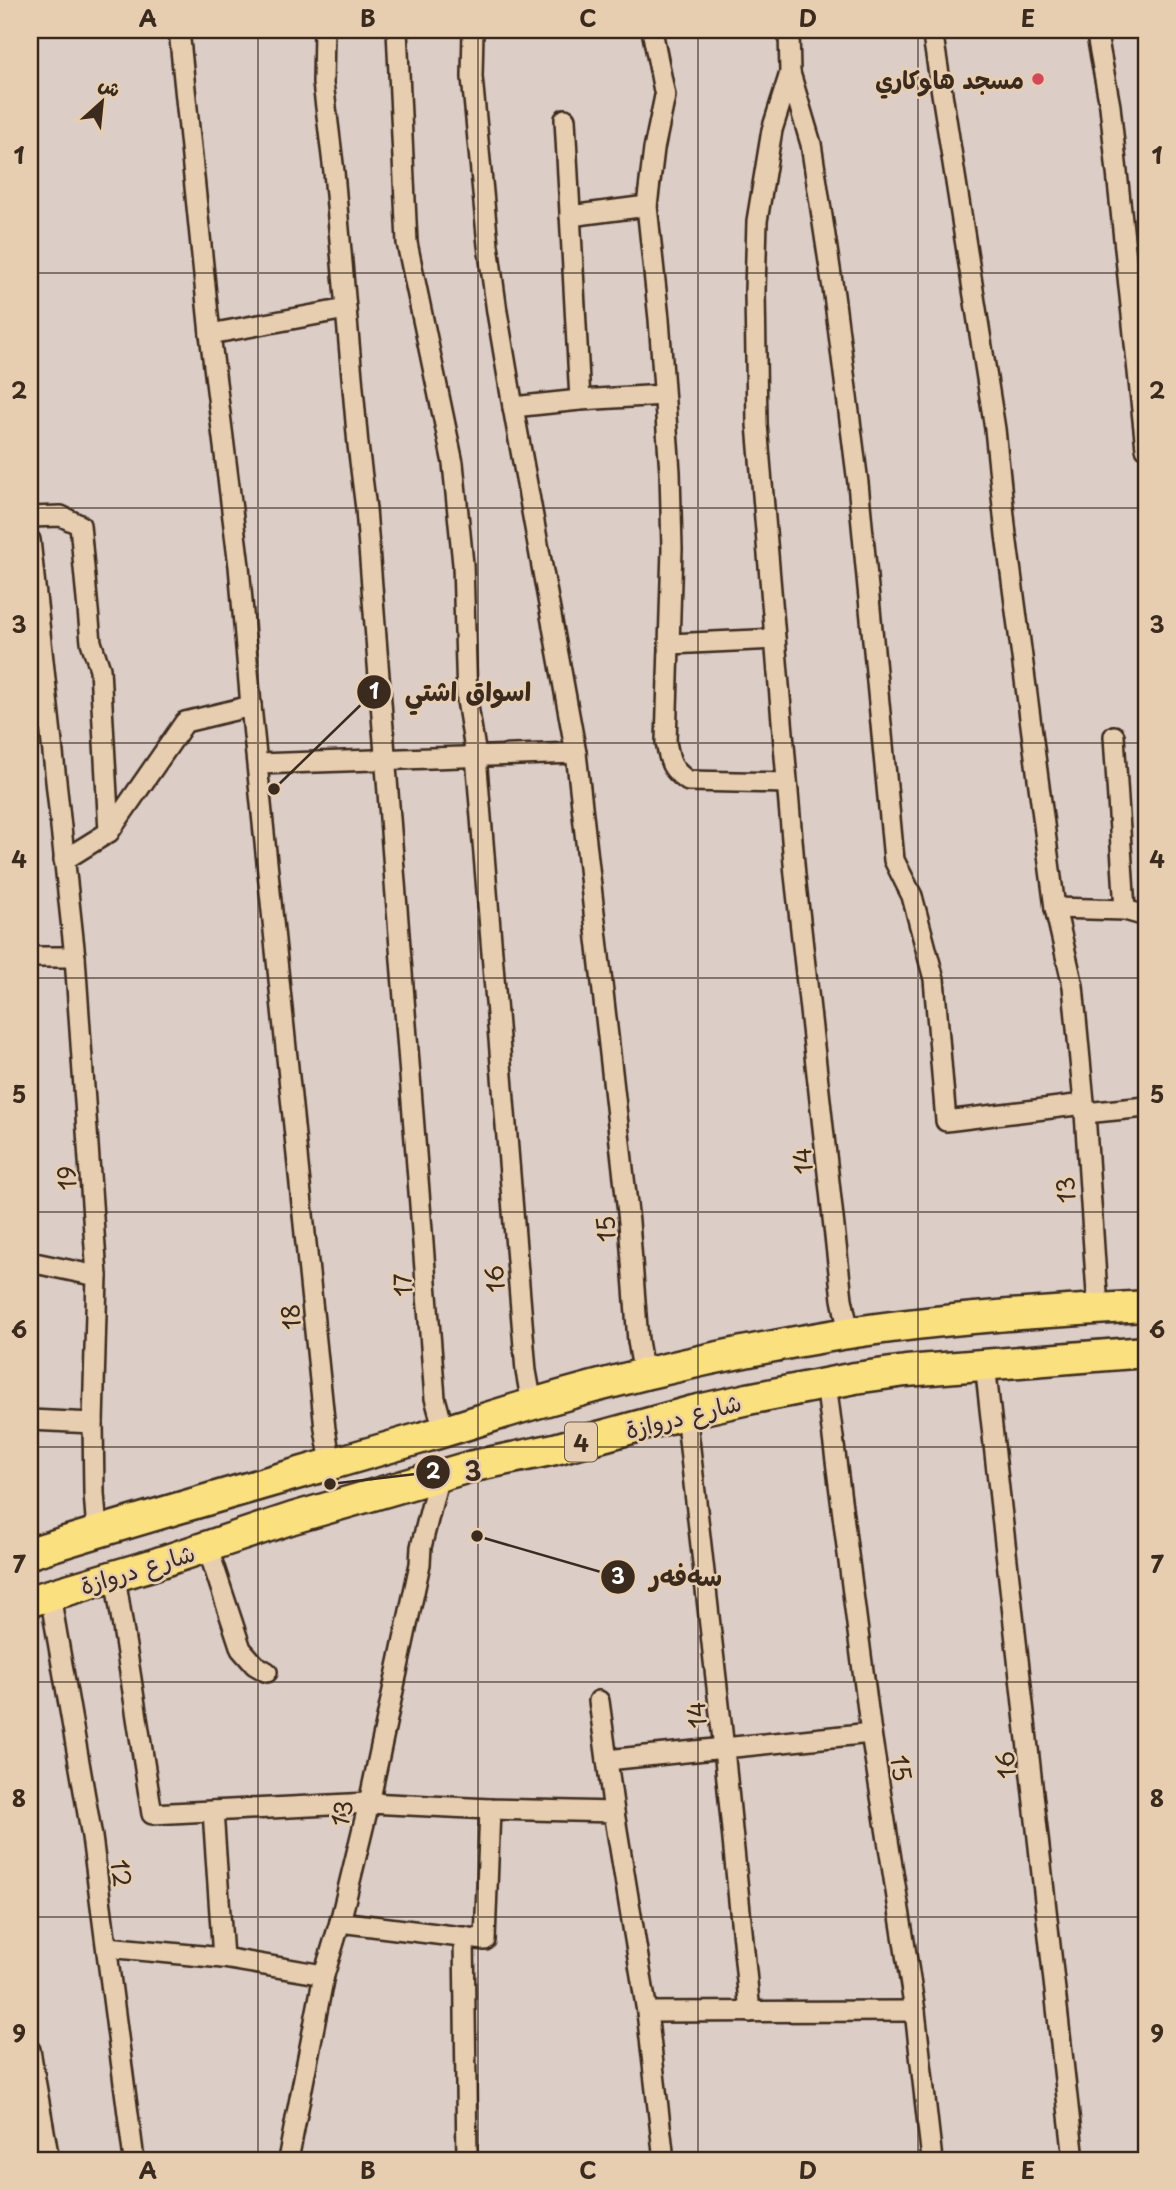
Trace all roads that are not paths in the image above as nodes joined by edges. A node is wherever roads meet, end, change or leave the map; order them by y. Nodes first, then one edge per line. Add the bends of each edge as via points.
1 (179, 30) edge
2 (324, 30) edge
3 (397, 30) edge
4 (473, 30) edge
5 (652, 30) edge
6 (789, 30) edge
7 (932, 30) edge
8 (1096, 30) edge
9 (790, 73) junction
10 (565, 119) dead end
11 (647, 206) junction
12 (570, 216) junction
13 (346, 309) junction
14 (210, 334) junction
15 (664, 395) junction
16 (580, 400) junction
17 (513, 407) junction
18 (1146, 448) edge
19 (30, 517) edge
20 (30, 540) edge
21 (775, 639) junction
22 (670, 644) junction
23 (251, 706) junction
24 (1114, 736) dead end
25 (576, 753) junction
26 (476, 756) junction
27 (386, 758) junction
28 (258, 764) junction
29 (787, 783) junction
30 (108, 832) junction
31 (64, 860) junction
32 (1055, 908) junction
33 (1125, 910) junction
34 (1146, 916) edge
35 (30, 957) edge
36 (75, 957) junction
37 (1146, 1107) edge
38 (1085, 1108) junction
39 (30, 1262) edge
40 (97, 1276) junction
41 (1146, 1306) edge
42 (1098, 1309) junction
43 (1014, 1315) junction
44 (849, 1333) junction
45 (1146, 1352) edge
46 (1019, 1361) junction
47 (985, 1364) junction
48 (644, 1375) junction
49 (825, 1383) junction
50 (532, 1404) junction
51 (687, 1413) junction
52 (30, 1420) edge
53 (93, 1423) junction
54 (444, 1431) junction
55 (331, 1463) junction
56 (439, 1476) junction
57 (97, 1531) junction
58 (208, 1546) junction
59 (30, 1553) edge
60 (115, 1576) junction
61 (40, 1598) edge
62 (267, 1672) dead end
63 (599, 1701) dead end
64 (871, 1732) junction
65 (724, 1749) junction
66 (607, 1760) junction
67 (369, 1802) junction
68 (490, 1809) junction
69 (214, 1811) junction
70 (614, 1812) junction
71 (340, 1922) junction
72 (464, 1937) junction
73 (107, 1947) junction
74 (223, 1958) junction
75 (324, 1975) junction
76 (915, 2011) junction
77 (647, 2012) junction
78 (750, 2012) junction
79 (30, 2050) edge
80 (49, 2160) edge
81 (134, 2160) edge
82 (288, 2160) edge
83 (467, 2160) edge
84 (664, 2160) edge
85 (932, 2160) edge
86 (1074, 2160) edge

1 - 14 street, 18
2 - 13 street, 17 via 323,83
3 - 26 street, 16 via 407,243 453,463 463,564 467,700
4 - 17 street, 15 via 472,77 481,178
5 - 11 street via 665,96
6 - 9 street
7 - 32 street, 13 via 995,429
8 - 18 street via 1110,106
9 - 21 street, 14 via 772,130 757,221 755,291 757,424
9 - 38 street via 811,144 834,295 858,483 894,859 912,896 934,979 946,1121
10 - 12 street
11 - 12 street
11 - 15 street
12 - 16 street
13 - 14 street
13 - 27 street, 17
14 - 23 street, 18
15 - 16 street
15 - 22 street via 672,549
16 - 17 street
17 - 25 street, 15
19 - 30 street via 61,516 80,525 91,642 100,669
20 - 31 street, 19
21 - 22 street
21 - 29 street, 14
22 - 29 street via 666,743 677,774 688,781
23 - 28 street, 18
23 - 30 street via 185,722
24 - 33 street
25 - 26 street
25 - 48 street, 15
26 - 27 street
26 - 50 street, 16
27 - 28 street
27 - 54 street, 17 via 435,1398
28 - 55 street, 18
29 - 44 street, 14
30 - 31 street
31 - 36 street, 19
32 - 33 street
32 - 38 street, 13 via 1073,986
33 - 34 street
35 - 36 street
36 - 40 street, 19
37 - 38 street
38 - 42 street, 13
39 - 40 street
40 - 53 street, 19
41 - 42 main road, شارع دروازة / 4
42 - 43 main road, شارع دروازة / 4
43 - 44 main road, شارع دروازة / 4
43 - 46 main road
44 - 48 main road, شارع دروازة / 4
45 - 46 main road, شارع دروازة / 4
46 - 47 main road, شارع دروازة / 4
47 - 49 main road, شارع دروازة / 4
47 - 86 street, 16
48 - 50 main road, شارع دروازة / 4
49 - 51 main road, شارع دروازة / 4
49 - 64 street, 15
50 - 54 main road, شارع دروازة / 4
51 - 56 main road, شارع دروازة / 4
51 - 65 street, 14
52 - 53 street
53 - 57 street, 19
54 - 55 main road, شارع دروازة / 4
55 - 57 main road, شارع دروازة / 4
56 - 58 main road, شارع دروازة / 4
56 - 67 street, 13
57 - 59 main road, شارع دروازة / 4
58 - 60 main road, شارع دروازة / 4
58 - 62 street via 241,1649
60 - 61 main road, شارع دروازة / 4
60 - 69 street via 152,1815
61 - 73 street, 12 via 92,1836
63 - 66 street
64 - 65 street
64 - 76 street, 15
65 - 66 street
65 - 78 street, 14
66 - 70 street
67 - 68 street
67 - 69 street
67 - 71 street, 13
68 - 70 street
68 - 72 street via 485,1940
69 - 74 street
70 - 77 street
71 - 72 street
71 - 75 street, 13
72 - 83 street
73 - 74 street
73 - 81 street, 12
74 - 75 street
75 - 82 street, 13
76 - 78 street
76 - 85 street, 15
77 - 78 street
77 - 84 street
79 - 80 street

